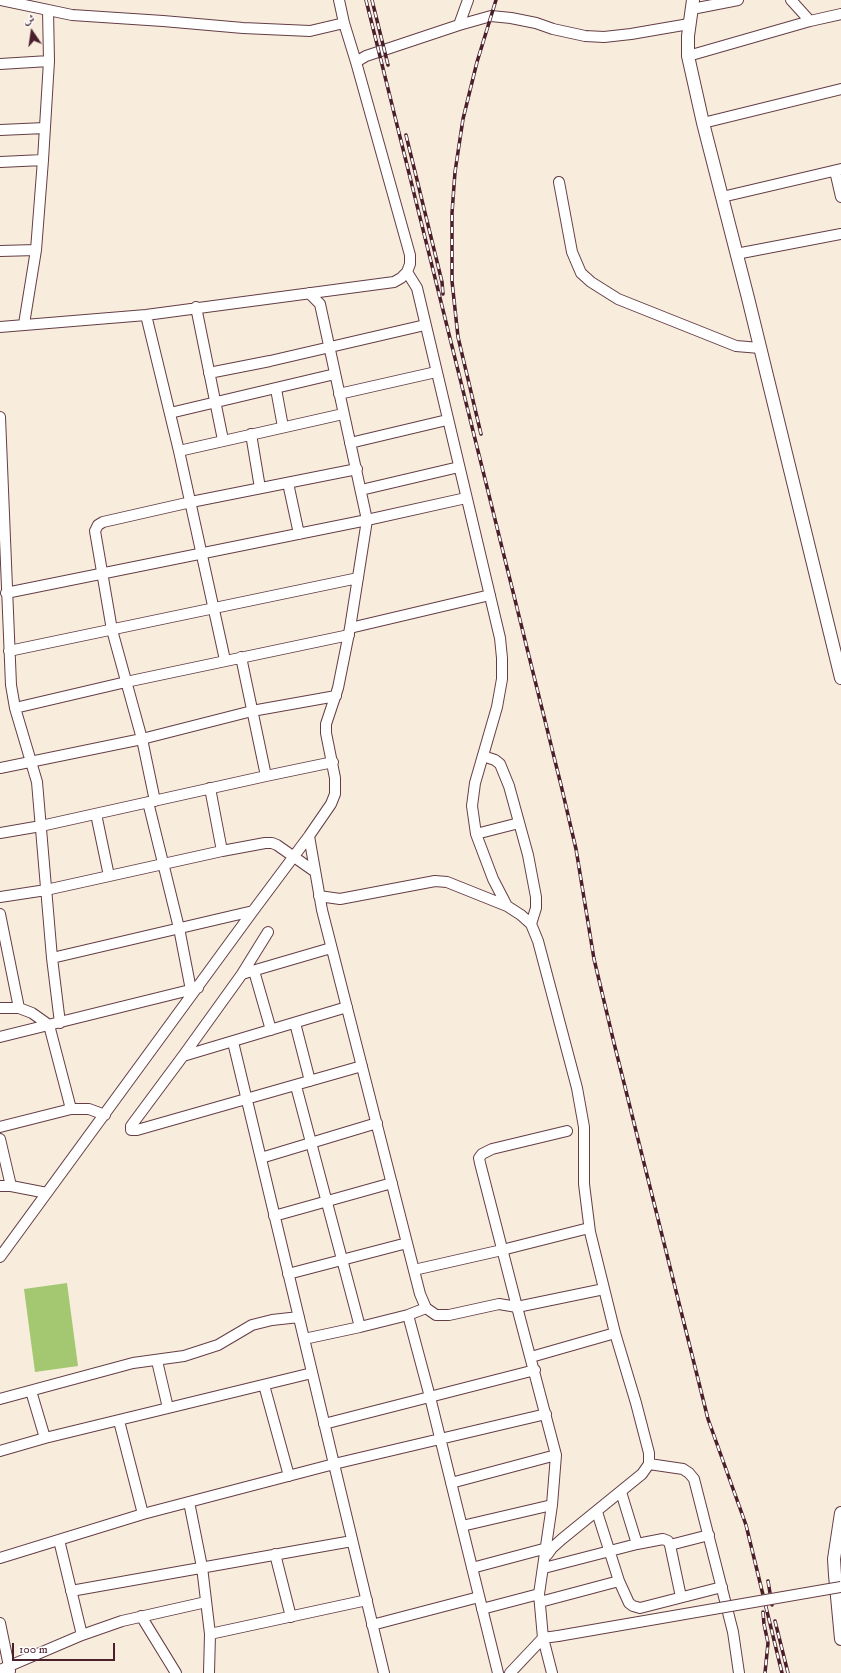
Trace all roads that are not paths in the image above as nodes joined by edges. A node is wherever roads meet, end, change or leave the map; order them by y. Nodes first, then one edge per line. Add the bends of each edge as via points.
1 (1, 0) edge
2 (339, 0) edge
3 (468, 0) edge
4 (738, 0) edge
5 (792, 0) edge
6 (692, 5) edge
7 (48, 10) junction
8 (841, 14) edge
9 (810, 21) junction
10 (344, 23) junction
11 (689, 24) junction
12 (460, 25) junction
13 (688, 56) junction
14 (49, 61) junction
15 (356, 62) junction
16 (0, 64) edge
17 (841, 89) edge
18 (703, 123) junction
19 (45, 128) junction
20 (0, 130) edge
21 (43, 160) junction
22 (0, 162) edge
23 (838, 170) edge
24 (560, 182) dead end
25 (841, 197) edge
26 (722, 198) junction
27 (841, 234) edge
28 (36, 250) junction
29 (0, 251) edge
30 (736, 254) junction
31 (408, 272) junction
32 (326, 291) junction
33 (309, 293) junction
34 (320, 304) junction
35 (196, 307) junction
36 (146, 315) junction
37 (24, 324) junction
38 (425, 325) junction
39 (0, 327) edge
40 (329, 348) junction
41 (760, 348) junction
42 (436, 372) junction
43 (209, 373) junction
44 (335, 374) junction
45 (276, 389) junction
46 (339, 394) junction
47 (215, 402) junction
48 (170, 413) junction
49 (343, 414) junction
50 (0, 417) edge
51 (448, 420) junction
52 (284, 427) junction
53 (251, 434) junction
54 (223, 440) junction
55 (350, 443) junction
56 (179, 451) junction
57 (459, 467) junction
58 (357, 469) junction
59 (288, 483) junction
60 (260, 488) junction
61 (362, 490) junction
62 (466, 498) junction
63 (191, 502) junction
64 (368, 520) junction
65 (299, 534) junction
66 (2, 542) edge
67 (202, 554) junction
68 (101, 574) junction
69 (358, 578) junction
70 (6, 593) junction
71 (490, 595) junction
72 (215, 608) junction
73 (112, 630) junction
74 (349, 632) junction
75 (4, 635) edge
76 (9, 651) junction
77 (241, 657) junction
78 (225, 660) junction
79 (839, 660) edge
80 (841, 678) edge
81 (126, 682) junction
82 (336, 696) junction
83 (15, 708) junction
84 (252, 711) junction
85 (142, 738) junction
86 (483, 756) junction
87 (32, 762) junction
88 (333, 762) junction
89 (0, 768) edge
90 (266, 776) junction
91 (210, 788) junction
92 (151, 801) junction
93 (96, 814) junction
94 (519, 823) junction
95 (41, 826) junction
96 (0, 833) edge
97 (476, 834) junction
98 (309, 836) junction
99 (222, 851) junction
100 (293, 857) junction
101 (164, 864) junction
102 (314, 871) junction
103 (109, 876) junction
104 (46, 890) junction
105 (319, 896) junction
106 (0, 897) edge
107 (340, 899) junction
108 (507, 906) junction
109 (322, 910) junction
110 (253, 911) junction
111 (0, 914) edge
112 (531, 924) junction
113 (179, 928) junction
114 (268, 932) dead end
115 (331, 948) junction
116 (52, 958) junction
117 (254, 971) junction
118 (242, 974) junction
119 (194, 989) junction
120 (347, 1007) junction
121 (0, 1008) edge
122 (19, 1008) junction
123 (60, 1023) junction
124 (295, 1023) junction
125 (49, 1025) junction
126 (271, 1030) junction
127 (0, 1037) edge
128 (233, 1042) junction
129 (183, 1056) junction
130 (362, 1066) junction
131 (310, 1082) junction
132 (296, 1086) junction
133 (247, 1100) junction
134 (71, 1109) junction
135 (105, 1115) junction
136 (377, 1123) junction
137 (0, 1127) edge
138 (567, 1131) dead end
139 (0, 1139) edge
140 (311, 1143) junction
141 (261, 1158) junction
142 (392, 1184) junction
143 (0, 1186) edge
144 (11, 1186) junction
145 (47, 1193) junction
146 (327, 1202) junction
147 (274, 1216) junction
148 (589, 1228) junction
149 (407, 1243) junction
150 (502, 1250) junction
151 (0, 1257) edge
152 (342, 1260) junction
153 (414, 1270) junction
154 (288, 1274) junction
155 (604, 1289) junction
156 (518, 1307) junction
157 (426, 1308) junction
158 (408, 1315) junction
159 (298, 1317) junction
160 (360, 1327) junction
161 (615, 1333) junction
162 (304, 1339) junction
163 (531, 1357) junction
164 (157, 1361) junction
165 (535, 1370) junction
166 (312, 1373) junction
167 (264, 1385) junction
168 (31, 1391) junction
169 (430, 1397) junction
170 (0, 1399) edge
171 (168, 1408) junction
172 (546, 1414) junction
173 (119, 1421) junction
174 (324, 1424) junction
175 (45, 1438) junction
176 (441, 1439) junction
177 (0, 1451) edge
178 (556, 1455) junction
179 (334, 1464) junction
180 (649, 1464) junction
181 (289, 1476) junction
182 (451, 1483) junction
183 (621, 1492) junction
184 (189, 1502) junction
185 (552, 1505) junction
186 (597, 1512) junction
187 (142, 1514) junction
188 (841, 1514) edge
189 (462, 1526) junction
190 (709, 1535) junction
191 (59, 1540) junction
192 (352, 1541) junction
193 (637, 1544) junction
194 (670, 1545) junction
195 (610, 1551) junction
196 (546, 1553) junction
197 (275, 1554) junction
198 (0, 1558) edge
199 (202, 1567) junction
200 (472, 1568) junction
201 (544, 1568) junction
202 (619, 1581) junction
203 (841, 1587) edge
204 (722, 1588) junction
205 (71, 1591) junction
206 (479, 1597) junction
207 (681, 1597) junction
208 (540, 1598) junction
209 (366, 1600) junction
210 (206, 1602) junction
211 (482, 1609) junction
212 (141, 1616) junction
213 (291, 1617) junction
214 (0, 1623) edge
215 (372, 1625) junction
216 (210, 1634) junction
217 (82, 1635) junction
218 (543, 1638) junction
219 (841, 1639) edge
220 (7, 1670) edge
221 (176, 1673) edge
222 (209, 1673) edge
223 (384, 1673) edge
224 (498, 1673) edge
225 (510, 1673) edge
226 (552, 1673) edge
227 (739, 1673) edge

1 - 7 street
2 - 10 street
3 - 12 street
4 - 6 street
5 - 9 street
6 - 11 main road
7 - 10 street via 72,15 282,31 310,31
7 - 14 street
8 - 9 street
9 - 13 street
10 - 15 street
11 - 12 street via 604,37 571,33 502,16 491,16
11 - 13 main road
12 - 15 street via 366,56
13 - 18 main road
14 - 16 street
14 - 19 street
15 - 31 street via 410,255
17 - 18 street
18 - 26 main road
19 - 20 street
19 - 21 street
21 - 22 street
21 - 28 street
23 - 25 street
23 - 26 street
24 - 41 street via 572,252 581,273 625,302 736,346
26 - 30 main road
27 - 30 street
28 - 29 street
28 - 37 street
30 - 41 main road
31 - 32 street via 394,282
31 - 38 street via 417,288
32 - 33 street
32 - 34 street
33 - 34 street
33 - 35 street
34 - 40 street
35 - 36 street
35 - 43 street
36 - 37 street
36 - 48 street
37 - 39 street
38 - 40 street
38 - 42 street
40 - 43 street
40 - 44 street
41 - 79 main road
42 - 46 street
42 - 51 street
43 - 47 street
44 - 45 street
44 - 46 street
45 - 47 street
45 - 52 street
46 - 49 street
47 - 48 street
47 - 54 street
48 - 56 street
49 - 52 street
49 - 55 street
50 - 66 street
51 - 55 street
51 - 57 street
52 - 53 street
53 - 54 street
53 - 60 street
54 - 56 street
55 - 58 street
56 - 63 street
57 - 61 street
57 - 62 street
58 - 59 street
58 - 61 street
59 - 60 street
59 - 65 street
60 - 63 street
61 - 64 street
62 - 64 street
62 - 71 street
63 - 67 street
63 - 68 street via 98,525 95,531
64 - 65 street
64 - 69 street
65 - 67 street
66 - 70 street
67 - 68 street
67 - 72 street
68 - 70 street
68 - 73 street
69 - 72 street
69 - 74 street
70 - 75 street
71 - 74 street
71 - 86 street via 500,638 502,679
72 - 73 street
72 - 78 street
73 - 76 street
73 - 81 street
74 - 77 street
74 - 82 street
75 - 76 street
76 - 83 street
77 - 78 street
77 - 84 street
78 - 81 street
79 - 80 main road
81 - 83 street
81 - 85 street
82 - 84 street
82 - 88 street via 326,724
83 - 87 street
84 - 85 street
84 - 90 street
85 - 87 street
85 - 92 street
86 - 94 street via 495,760 504,771
86 - 97 street via 475,783 472,806
87 - 89 street
87 - 95 street via 37,782
88 - 90 street
88 - 98 street via 335,794
90 - 91 street
91 - 92 street
91 - 99 street
92 - 93 street
92 - 101 street
93 - 95 street
93 - 103 street
94 - 97 street
94 - 112 street via 536,897 536,908
95 - 96 street
95 - 104 street
97 - 108 street via 493,879
98 - 100 street
98 - 102 street
99 - 100 street via 272,843
99 - 101 street
100 - 102 street
100 - 110 street
101 - 103 street
101 - 113 street
102 - 105 street
103 - 104 street
104 - 106 street
104 - 116 street
105 - 107 street
105 - 109 street
107 - 108 street via 435,881 447,882
107 - 109 street
108 - 112 street
109 - 115 street
110 - 113 street
110 - 119 street
111 - 122 street
112 - 148 street via 555,1000 577,1088 584,1127 584,1184
113 - 116 street
113 - 119 street
114 - 118 street
115 - 117 street
115 - 120 street
116 - 123 street
117 - 118 street
117 - 126 street
118 - 129 street
119 - 123 street
119 - 135 street
120 - 124 street
120 - 130 street
121 - 122 street
122 - 125 street via 32,1013
123 - 125 street
124 - 126 street
124 - 131 street
125 - 127 street
125 - 134 street
126 - 128 street
128 - 129 street
128 - 133 street
129 - 133 street via 130,1126 131,1130
130 - 131 street
130 - 136 street
131 - 132 street
132 - 133 street
132 - 140 street
133 - 141 street
134 - 135 street via 89,1109
134 - 137 street
135 - 145 street
136 - 140 street
136 - 142 street
138 - 150 street via 492,1149 479,1158
139 - 144 street
140 - 141 street
140 - 146 street
141 - 147 street
142 - 146 street
142 - 149 street
143 - 144 street
144 - 145 street
145 - 151 street
146 - 147 street
146 - 152 street
147 - 154 street
148 - 150 street
148 - 155 street
149 - 152 street
149 - 153 street
150 - 153 street
150 - 156 street
152 - 154 street
152 - 160 street
153 - 157 street
154 - 159 street
155 - 156 street
155 - 161 street
156 - 157 street via 499,1304 449,1315 436,1315
156 - 163 street
157 - 158 street
158 - 160 street
158 - 169 street
159 - 162 street
159 - 164 street via 252,1325 218,1345 184,1356
160 - 162 street
161 - 163 street
161 - 180 street via 636,1402 649,1453
162 - 166 street
163 - 165 street
164 - 168 street via 133,1363
164 - 171 street
165 - 169 street
165 - 172 street
166 - 167 street
166 - 174 street
167 - 171 street
167 - 181 street
168 - 170 street
168 - 175 street
169 - 174 street
169 - 176 street
171 - 173 street
172 - 176 street
172 - 178 street
173 - 175 street
173 - 187 street
174 - 179 street
175 - 177 street
176 - 179 street
176 - 182 street
178 - 182 street
178 - 185 street
179 - 181 street
179 - 192 street
180 - 183 street via 642,1474
180 - 190 street via 683,1469 689,1473 694,1479
181 - 184 street
182 - 189 street
183 - 186 street
183 - 193 street
184 - 187 street
184 - 199 street
185 - 189 street
185 - 196 street
186 - 195 street
186 - 196 street
187 - 191 street
188 - 219 main road via 834,1564
189 - 200 street
190 - 194 street
190 - 204 street
191 - 198 street
191 - 205 street
192 - 197 street
192 - 209 street
193 - 194 street via 663,1539
193 - 195 street
194 - 207 street
195 - 201 street
195 - 202 street
196 - 200 street
196 - 201 street
197 - 199 street
197 - 213 street
199 - 205 street
199 - 210 street
200 - 206 street
201 - 208 street
202 - 207 street via 629,1603 640,1608
202 - 208 street
203 - 218 street, bridge
204 - 207 street
204 - 227 street via 733,1632
205 - 217 street
206 - 211 street
206 - 215 street
208 - 211 street
208 - 218 street
209 - 213 street
209 - 215 street
210 - 212 street
210 - 216 street
211 - 224 street
212 - 217 street
212 - 221 street
213 - 216 street
214 - 220 street
215 - 223 street
216 - 222 street
217 - 220 street
218 - 225 street
218 - 226 street

